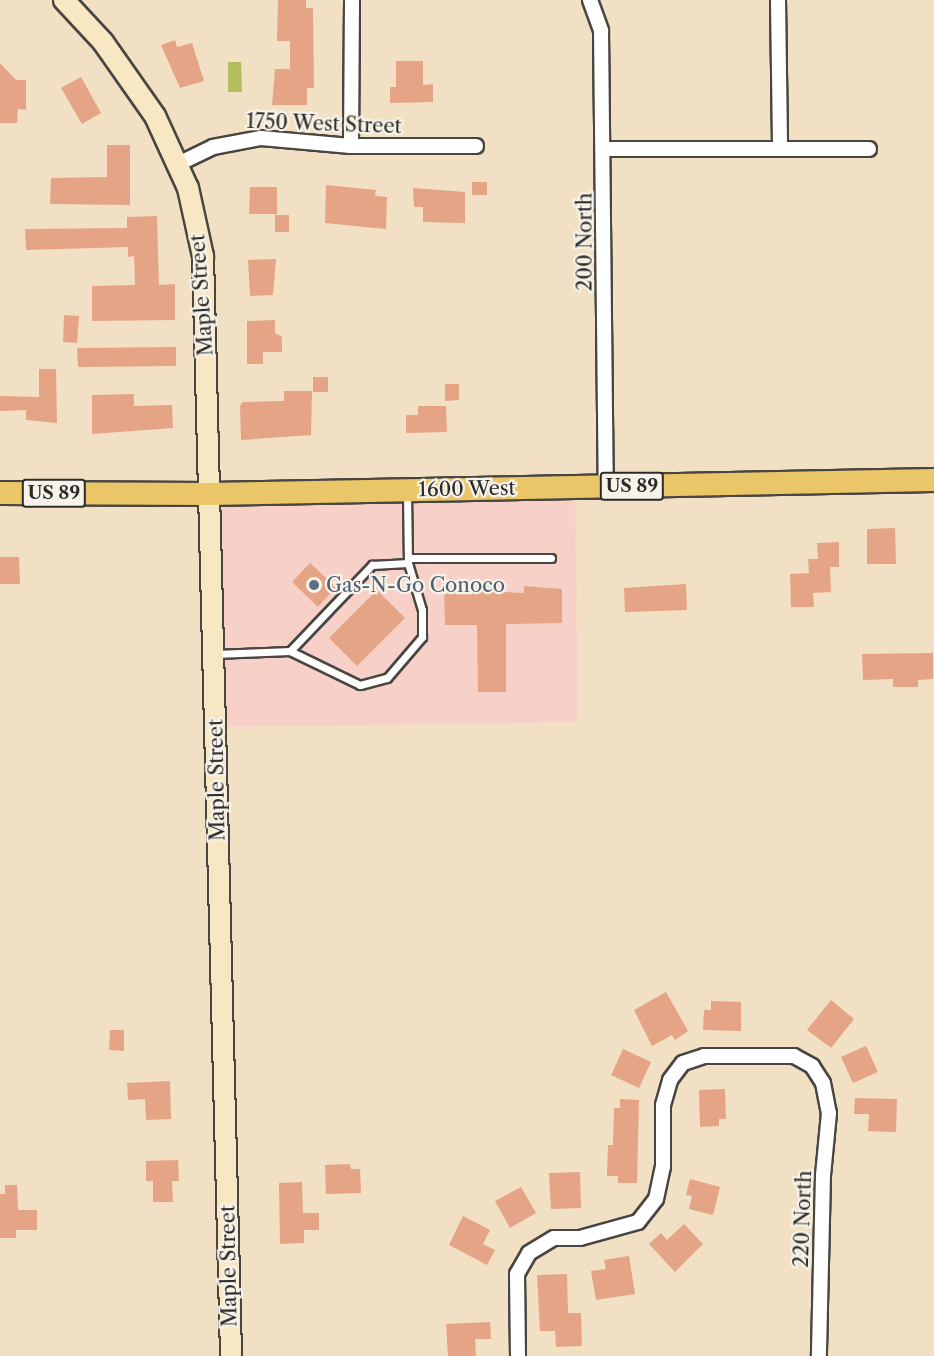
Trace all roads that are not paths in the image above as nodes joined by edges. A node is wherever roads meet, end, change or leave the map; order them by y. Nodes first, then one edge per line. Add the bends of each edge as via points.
1 (64, 0) edge
2 (352, 0) edge
3 (590, 0) edge
4 (778, 0) edge
5 (351, 146) junction
6 (476, 146) dead end
7 (604, 149) junction
8 (780, 149) junction
9 (868, 149) dead end
10 (176, 165) junction
11 (934, 480) edge
12 (606, 486) junction
13 (407, 490) junction
14 (0, 493) edge
15 (210, 494) junction
16 (551, 558) dead end
17 (408, 560) junction
18 (290, 651) junction
19 (213, 654) junction
20 (231, 1356) edge
21 (518, 1356) edge
22 (819, 1356) edge

1 - 10 main road, Maple Street via 131,79 155,116
2 - 5 street
3 - 7 street, 200 North via 601,31
4 - 8 street
5 - 6 street, 1750 West Street
5 - 10 street, 1750 West Street via 261,138 213,147
7 - 8 street
7 - 12 street, 200 North
8 - 9 street
10 - 15 main road, Maple Street via 193,206 203,256
11 - 12 main road, 1600 West / US 89
12 - 13 main road, 1600 West / US 89
13 - 15 main road, 1600 West / US 89
13 - 17 lane
14 - 15 main road, 1600 West / US 89
15 - 19 main road, Maple Street
16 - 17 lane
17 - 18 lane via 372,565
17 - 18 lane via 422,610 422,637 387,678 360,685
18 - 19 lane
19 - 20 main road, Maple Street
21 - 22 street, 220 North via 517,1274 529,1253 554,1238 580,1238 638,1222 656,1199 663,1167 663,1104 670,1080 683,1063 704,1056 794,1056 812,1066 823,1083 829,1113 823,1175

